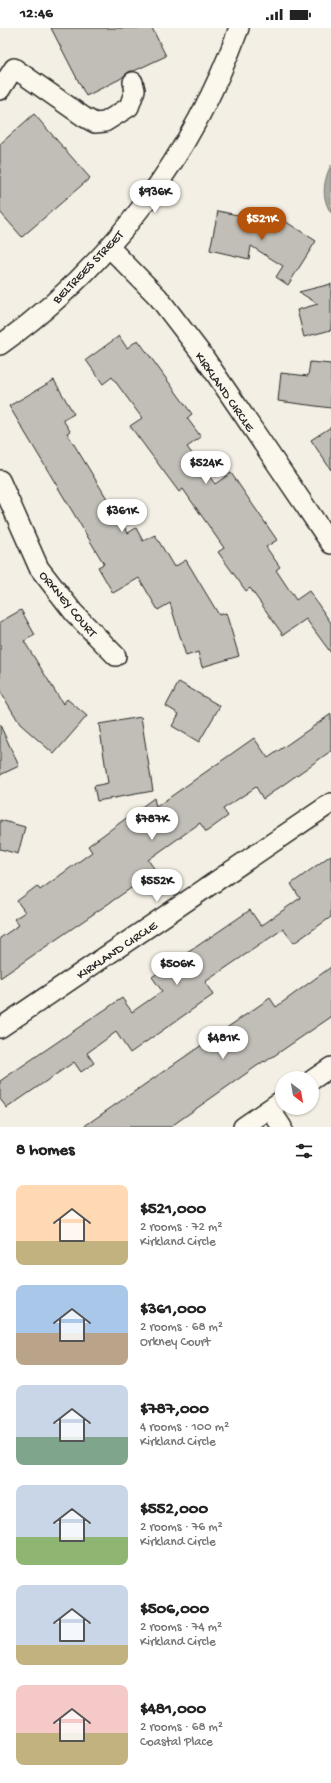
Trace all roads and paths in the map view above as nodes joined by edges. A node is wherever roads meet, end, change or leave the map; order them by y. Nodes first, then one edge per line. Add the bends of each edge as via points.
1 (239, 28) edge
2 (133, 82) dead end
3 (0, 90) edge
4 (109, 248) junction
5 (0, 345) edge
6 (0, 480) edge
7 (331, 544) edge
8 (116, 656) dead end
9 (331, 803) edge
10 (0, 1028) edge
11 (331, 1067) edge
12 (319, 1075) edge
13 (275, 1105) edge
14 (279, 1115) edge
15 (243, 1127) edge
16 (282, 1127) edge

1 - 4 street, BELTREES STREET via 198,122 158,185
2 - 3 street via 135,90 129,107 105,122 95,123 84,118 14,68
4 - 5 street, BELTREES STREET via 68,289
4 - 7 street, KIRKLAND CIRCLE via 158,297 204,357
6 - 8 street, ORKNEY COURT via 39,568 74,613
9 - 10 street, KIRKLAND CIRCLE
11 - 12 street
13 - 15 street
14 - 16 street

